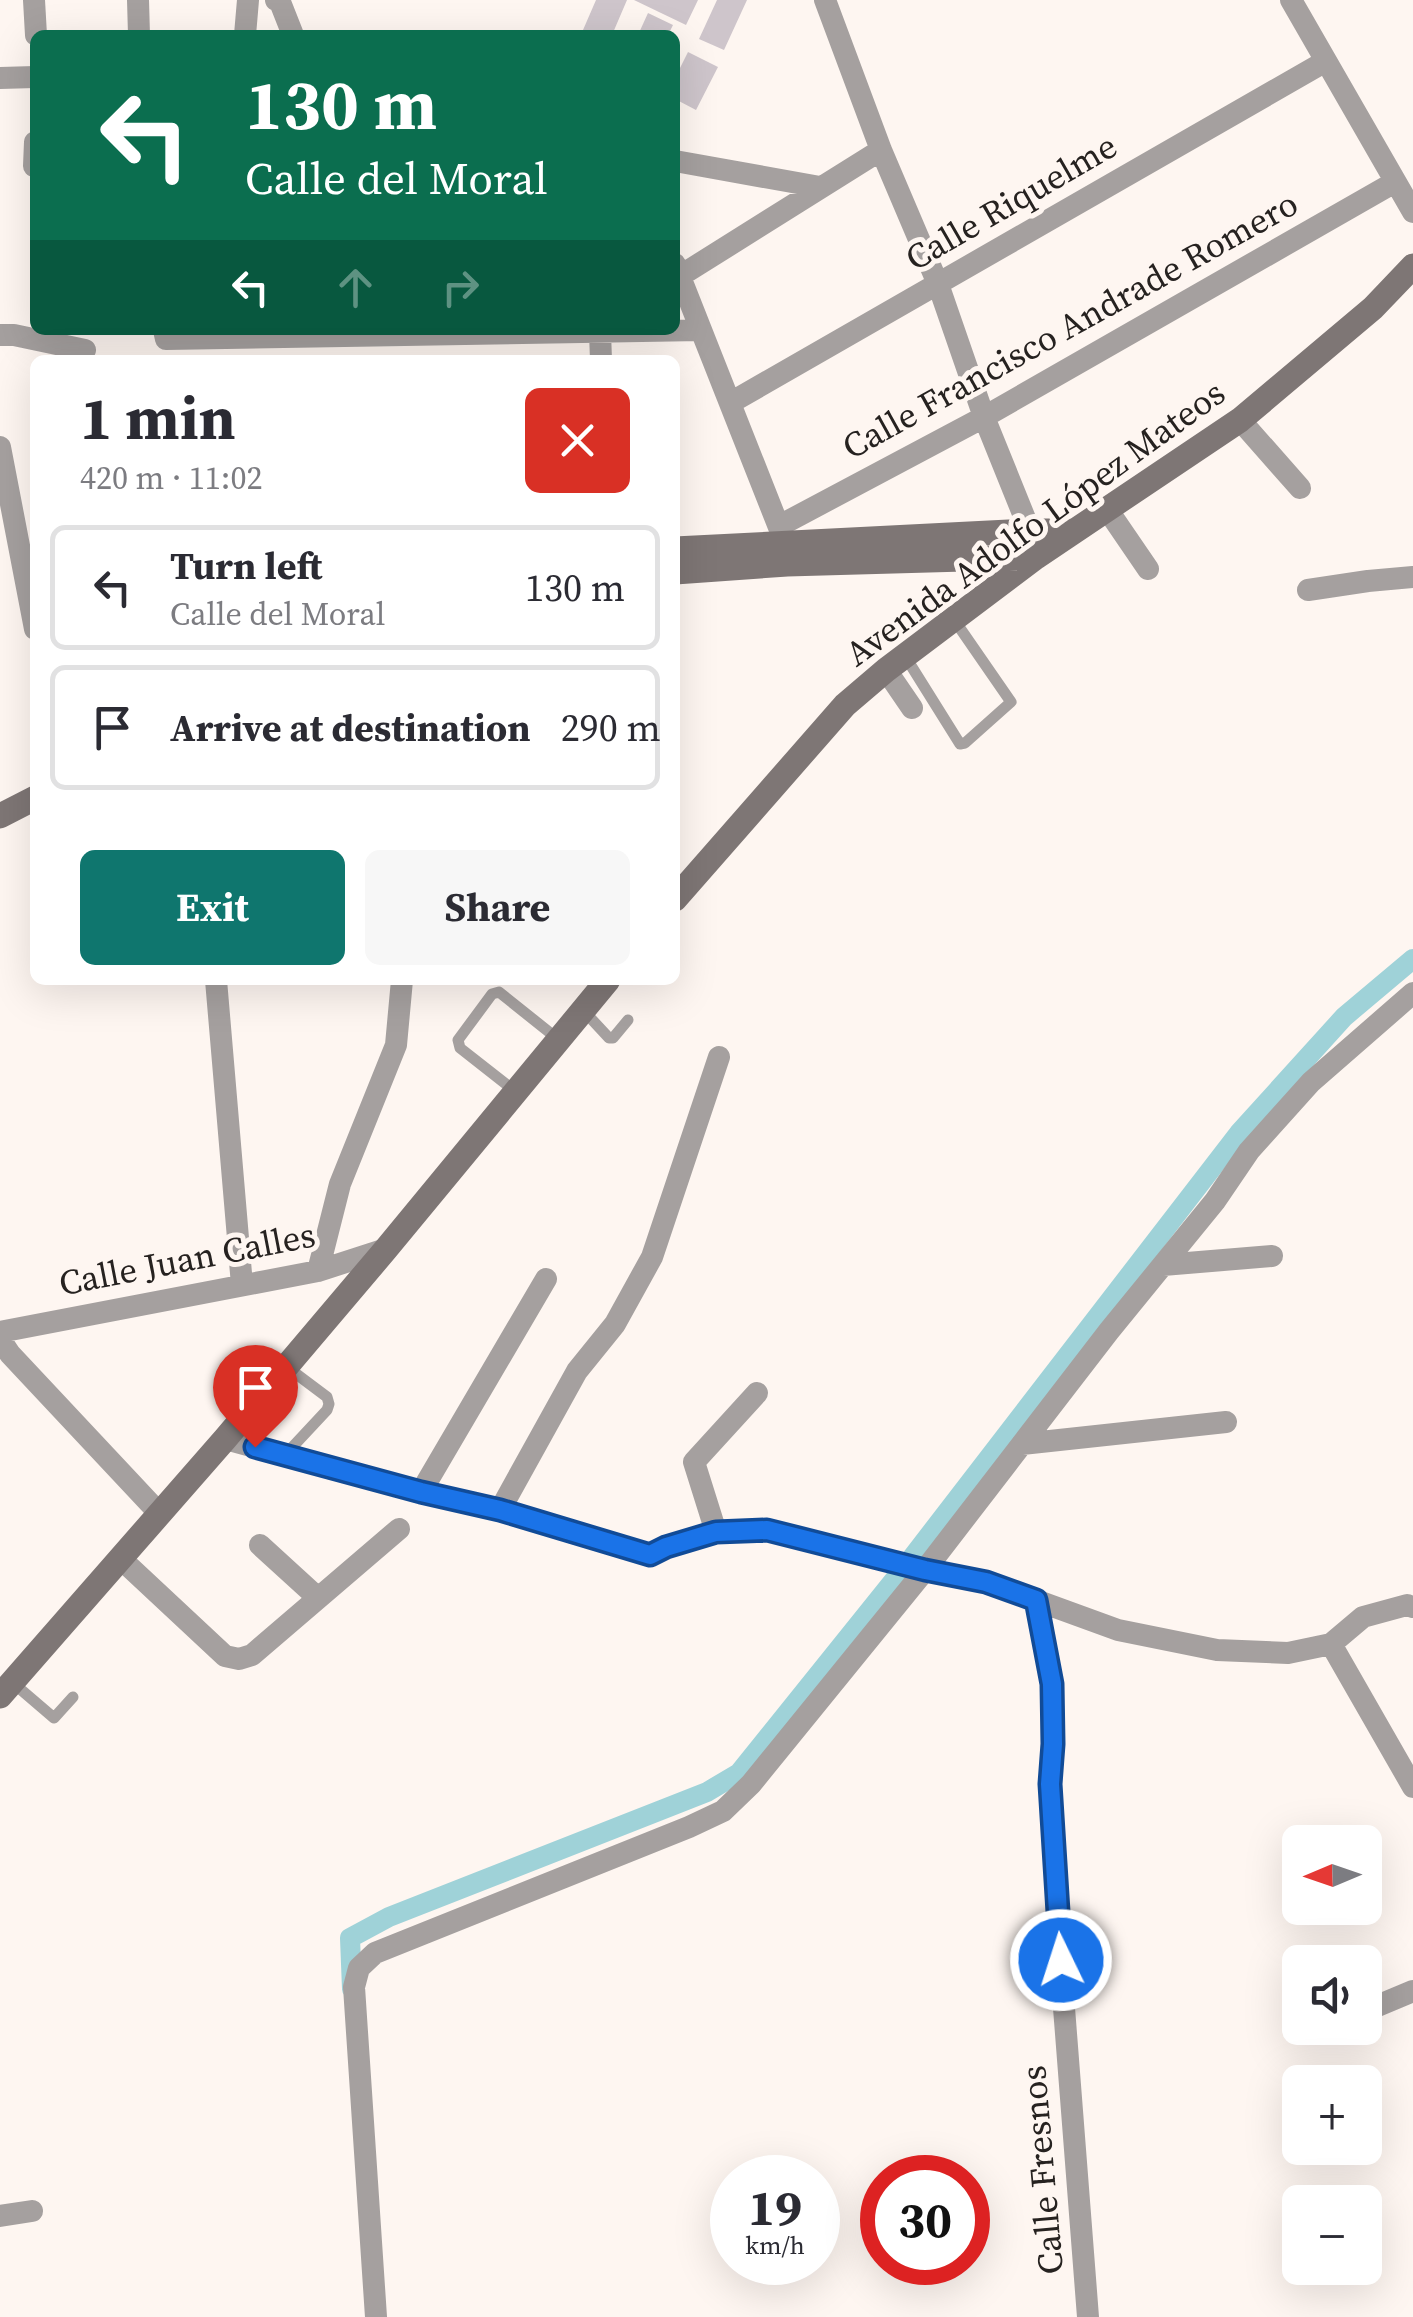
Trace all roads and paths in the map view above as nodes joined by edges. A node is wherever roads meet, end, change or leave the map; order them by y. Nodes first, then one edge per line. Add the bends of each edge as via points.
1 (34, 0) edge
2 (138, 0) edge
3 (248, 0) edge
4 (276, 0) edge
5 (825, 0) edge
6 (1291, 0) edge
7 (36, 30) edge
8 (140, 30) edge
9 (245, 30) edge
10 (291, 30) edge
11 (1326, 62) junction
12 (30, 77) edge
13 (0, 78) edge
14 (882, 150) junction
15 (680, 162) edge
16 (1395, 182) junction
17 (820, 187) junction
18 (1413, 212) edge
19 (1413, 266) edge
20 (680, 268) edge
21 (680, 278) edge
22 (938, 284) junction
23 (680, 330) edge
24 (701, 330) junction
25 (0, 335) edge
26 (84, 350) dead end
27 (730, 403) junction
28 (984, 417) junction
29 (1240, 420) junction
30 (0, 447) edge
31 (1300, 488) dead end
32 (1107, 509) junction
33 (1030, 531) junction
34 (1073, 532) junction
35 (782, 534) junction
36 (680, 548) edge
37 (1036, 557) junction
38 (1148, 569) dead end
39 (680, 572) edge
40 (1413, 577) edge
41 (1308, 590) dead end
42 (30, 604) edge
43 (953, 618) junction
44 (896, 663) junction
45 (912, 708) dead end
46 (30, 801) edge
47 (0, 816) edge
48 (680, 893) edge
49 (216, 985) edge
50 (402, 985) edge
51 (604, 985) edge
52 (1413, 992) edge
53 (583, 1010) junction
54 (628, 1020) dead end
55 (558, 1040) junction
56 (720, 1057) dead end
57 (517, 1093) junction
58 (386, 1249) junction
59 (1272, 1256) dead end
60 (1163, 1264) junction
61 (318, 1271) junction
62 (546, 1278) dead end
63 (242, 1286) junction
64 (0, 1335) edge
65 (286, 1367) junction
66 (757, 1393) dead end
67 (1226, 1422) dead end
68 (225, 1439) junction
69 (1022, 1444) junction
70 (285, 1455) junction
71 (428, 1494) junction
72 (493, 1508) junction
73 (159, 1513) junction
74 (399, 1529) dead end
75 (716, 1532) junction
76 (260, 1545) dead end
77 (120, 1558) junction
78 (914, 1567) junction
79 (318, 1598) junction
80 (1036, 1600) junction
81 (1413, 1607) edge
82 (1331, 1644) junction
83 (6, 1689) edge
84 (73, 1697) dead end
85 (1413, 1786) edge
86 (1413, 1991) edge
87 (1382, 2004) edge
88 (32, 2210) dead end
89 (0, 2216) edge
90 (376, 2317) edge
91 (1088, 2317) edge

1 - 7 street
2 - 8 street
3 - 9 street
4 - 10 street
5 - 14 street
6 - 11 street
11 - 16 street
11 - 22 street, Calle Riquelme
12 - 13 street
14 - 17 street
14 - 22 street
15 - 17 street
16 - 18 street
16 - 28 street, Calle Francisco Andrade Romero
17 - 20 street
19 - 29 main road, Avenida Adolfo López Mateos
21 - 24 street
22 - 27 street, Calle Riquelme
22 - 28 street
23 - 24 street
24 - 27 street
25 - 26 street
27 - 35 street
28 - 33 street
28 - 35 street, Calle Francisco Andrade Romero
29 - 31 street
29 - 32 main road, Avenida Adolfo López Mateos
30 - 42 street
32 - 34 main road, Avenida Adolfo López Mateos
32 - 38 street
33 - 34 main road
33 - 35 main road
33 - 37 street
34 - 37 main road, Avenida Adolfo López Mateos
35 - 36 main road
37 - 39 main road
37 - 43 main road, Avenida Adolfo López Mateos
40 - 41 street
43 - 44 main road, Avenida Adolfo López Mateos
43 - 44 lane via 1011,702 965,744
44 - 45 street
44 - 48 main road, Avenida Adolfo López Mateos via 845,705
46 - 47 main road
49 - 63 street
50 - 61 street via 396,1045 340,1184
51 - 53 main road
52 - 60 street via 1310,1082
53 - 54 lane via 610,1038
53 - 55 main road
55 - 57 main road
55 - 57 lane via 499,992 492,994 458,1040 460,1048
56 - 72 street via 652,1258
57 - 58 main road
58 - 61 street, Calle Juan Calles
58 - 65 main road
59 - 60 street
60 - 69 street
61 - 63 street, Calle Juan Calles
62 - 71 street
63 - 64 street, Calle Juan Calles
64 - 73 street via 10,1354
65 - 68 main road
65 - 70 lane via 329,1404
66 - 75 street via 694,1462
67 - 69 street
68 - 70 street
68 - 73 main road
69 - 78 street
70 - 71 street
71 - 72 street
72 - 75 street via 650,1555
73 - 77 main road
74 - 79 street
75 - 78 street via 767,1530
76 - 79 street
77 - 79 street via 225,1656 239,1659
77 - 83 main road
78 - 80 street
78 - 90 street via 751,1784 723,1810 375,1953 359,1968 354,1987
80 - 82 street via 1118,1630 1218,1650 1288,1653
80 - 91 street, Calle Fresnos via 1052,1684 1051,1803
81 - 82 street via 1363,1617
82 - 85 street
83 - 84 lane via 54,1718
86 - 87 street
88 - 89 street

